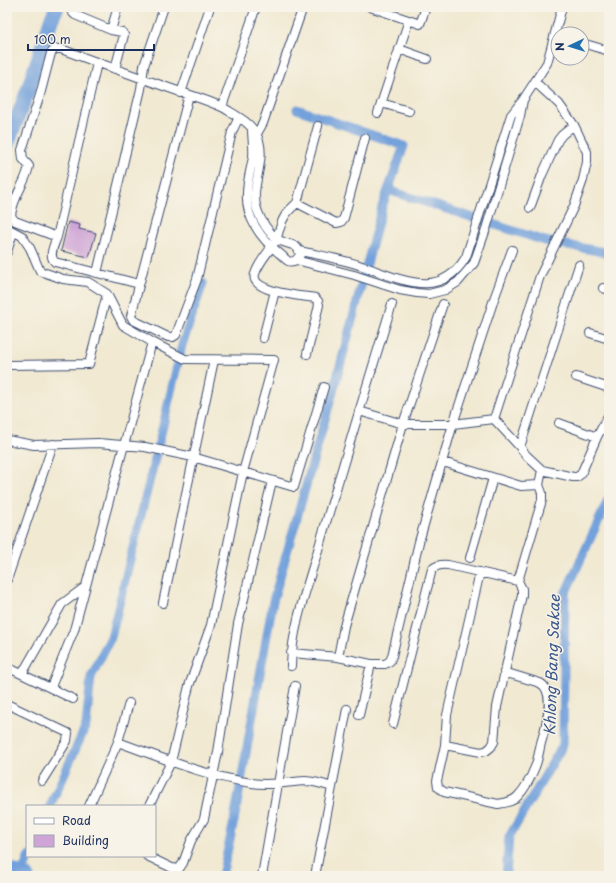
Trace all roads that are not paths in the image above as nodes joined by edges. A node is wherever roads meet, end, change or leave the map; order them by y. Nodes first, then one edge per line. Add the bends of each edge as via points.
1 (72, 7) edge
2 (118, 7) edge
3 (164, 7) edge
4 (210, 7) edge
5 (256, 7) edge
6 (303, 7) edge
7 (426, 7) edge
8 (562, 7) edge
9 (375, 8) edge
10 (409, 20) junction
11 (111, 30) junction
12 (590, 45) edge
13 (399, 50) junction
14 (609, 51) edge
15 (428, 60) dead end
16 (97, 63) junction
17 (115, 69) junction
18 (142, 79) junction
19 (535, 82) junction
20 (185, 94) junction
21 (523, 100) junction
22 (381, 103) junction
23 (222, 107) junction
24 (410, 111) dead end
25 (378, 113) dead end
26 (239, 117) junction
27 (574, 125) junction
28 (318, 126) dead end
29 (254, 135) junction
30 (365, 138) dead end
31 (297, 203) junction
32 (530, 208) dead end
33 (10, 230) edge
34 (57, 237) junction
35 (277, 239) junction
36 (289, 245) junction
37 (271, 247) junction
38 (512, 250) dead end
39 (299, 251) junction
40 (7, 252) edge
41 (283, 255) junction
42 (296, 260) junction
43 (579, 265) dead end
44 (96, 273) junction
45 (403, 280) junction
46 (139, 284) junction
47 (400, 290) junction
48 (275, 291) junction
49 (106, 294) junction
50 (392, 304) dead end
51 (442, 304) dead end
52 (590, 333) dead end
53 (263, 338) dead end
54 (609, 340) edge
55 (152, 342) junction
56 (307, 354) dead end
57 (214, 360) junction
58 (7, 365) edge
59 (576, 377) dead end
60 (324, 387) dead end
61 (609, 388) edge
62 (359, 411) junction
63 (609, 414) edge
64 (494, 419) junction
65 (559, 423) dead end
66 (404, 424) junction
67 (453, 424) junction
68 (597, 437) junction
69 (7, 440) edge
70 (53, 444) junction
71 (125, 446) junction
72 (520, 447) junction
73 (193, 457) junction
74 (443, 462) junction
75 (542, 470) junction
76 (243, 472) junction
77 (493, 478) junction
78 (272, 481) junction
79 (539, 486) junction
80 (470, 558) dead end
81 (480, 572) junction
82 (7, 580) edge
83 (518, 581) junction
84 (85, 587) junction
85 (163, 603) dead end
86 (291, 653) junction
87 (338, 657) junction
88 (371, 664) junction
89 (291, 666) dead end
90 (7, 667) edge
91 (504, 672) junction
92 (22, 674) junction
93 (295, 686) dead end
94 (51, 687) junction
95 (73, 698) dead end
96 (129, 703) dead end
97 (7, 704) edge
98 (347, 709) dead end
99 (359, 715) dead end
100 (393, 724) dead end
101 (118, 742) junction
102 (445, 745) junction
103 (171, 762) junction
104 (213, 776) junction
105 (42, 780) dead end
106 (279, 784) junction
107 (332, 787) junction
108 (89, 805) edge
109 (150, 805) edge
110 (149, 857) edge
111 (262, 876) edge
112 (315, 876) edge

1 - 11 street via 75,15
2 - 11 street
3 - 18 street
4 - 20 street
5 - 23 street
6 - 29 street via 263,123
7 - 10 street via 420,24
8 - 19 street via 547,63
9 - 10 street
10 - 13 street
11 - 17 street via 122,32 124,35
12 - 14 street
13 - 15 street
13 - 22 street
16 - 17 street
16 - 34 street
16 - 34 street via 61,49 55,49 51,53 22,150 23,158 29,166 28,173 12,208 11,216 15,221
17 - 18 street
18 - 20 street
18 - 44 street
19 - 21 street
19 - 27 street via 560,104
20 - 23 street
20 - 46 street
21 - 45 street via 510,115 466,257 450,276 433,283 420,284
21 - 47 street via 474,263 458,282 445,290 429,294
22 - 24 street
22 - 25 street
23 - 26 street
26 - 29 street
26 - 46 street via 232,132 197,279 173,338 133,320 131,316
27 - 32 street via 558,140
27 - 64 street via 587,152 583,180 565,227 540,276
28 - 31 street
29 - 35 street via 262,155 255,194 257,211 264,225
29 - 37 street via 246,194 248,213 257,230
30 - 31 street via 341,222 328,220
31 - 35 street via 286,212
33 - 40 street
33 - 49 street via 22,236 40,270 63,279 88,282
34 - 44 street via 52,260
35 - 36 street
35 - 37 street
36 - 39 street via 296,246
36 - 41 street via 284,249
37 - 41 street
37 - 48 street via 262,260 254,280
38 - 67 street
39 - 42 street via 300,255
39 - 45 street via 358,265
41 - 42 street via 286,261
42 - 47 street
43 - 72 street
44 - 46 street
45 - 47 street
48 - 53 street
48 - 56 street via 315,298 318,301 320,305
49 - 55 street via 123,325
49 - 58 street via 89,364
50 - 62 street
51 - 66 street
52 - 54 street
55 - 57 street via 185,359
55 - 71 street
57 - 73 street
57 - 76 street via 274,360
59 - 61 street
60 - 78 street via 294,487
62 - 66 street
62 - 86 street via 300,611
63 - 68 street
64 - 67 street
64 - 72 street
65 - 68 street
66 - 67 street
66 - 87 street via 344,626
67 - 74 street
68 - 75 street via 581,474 577,477
69 - 70 street via 34,445
70 - 71 street via 98,442
70 - 82 street
71 - 73 street via 145,447
71 - 84 street
72 - 75 street
73 - 76 street
73 - 85 street
74 - 77 street
74 - 88 street via 419,542 392,656 385,664
75 - 79 street
76 - 78 street
76 - 103 street via 211,625 189,686
77 - 79 street via 521,486
77 - 80 street
78 - 104 street via 238,624
79 - 83 street via 542,500
81 - 83 street
81 - 100 street via 441,564 432,570
81 - 102 street via 447,715
83 - 91 street via 522,596
84 - 92 street via 62,604
84 - 94 street via 74,630
86 - 87 street
86 - 89 street
87 - 88 street
88 - 99 street
90 - 92 street
91 - 102 street via 494,742 491,747 480,752
91 - 102 street via 544,685 548,696 548,714 536,766 518,796 498,804 441,790 437,781
92 - 94 street
93 - 106 street
94 - 95 street
96 - 101 street
97 - 105 street via 68,733 67,741
98 - 107 street
101 - 103 street
101 - 108 street
103 - 104 street
103 - 109 street
104 - 106 street via 254,783
104 - 110 street via 204,819 179,869
106 - 107 street via 313,782
106 - 111 street
107 - 112 street

